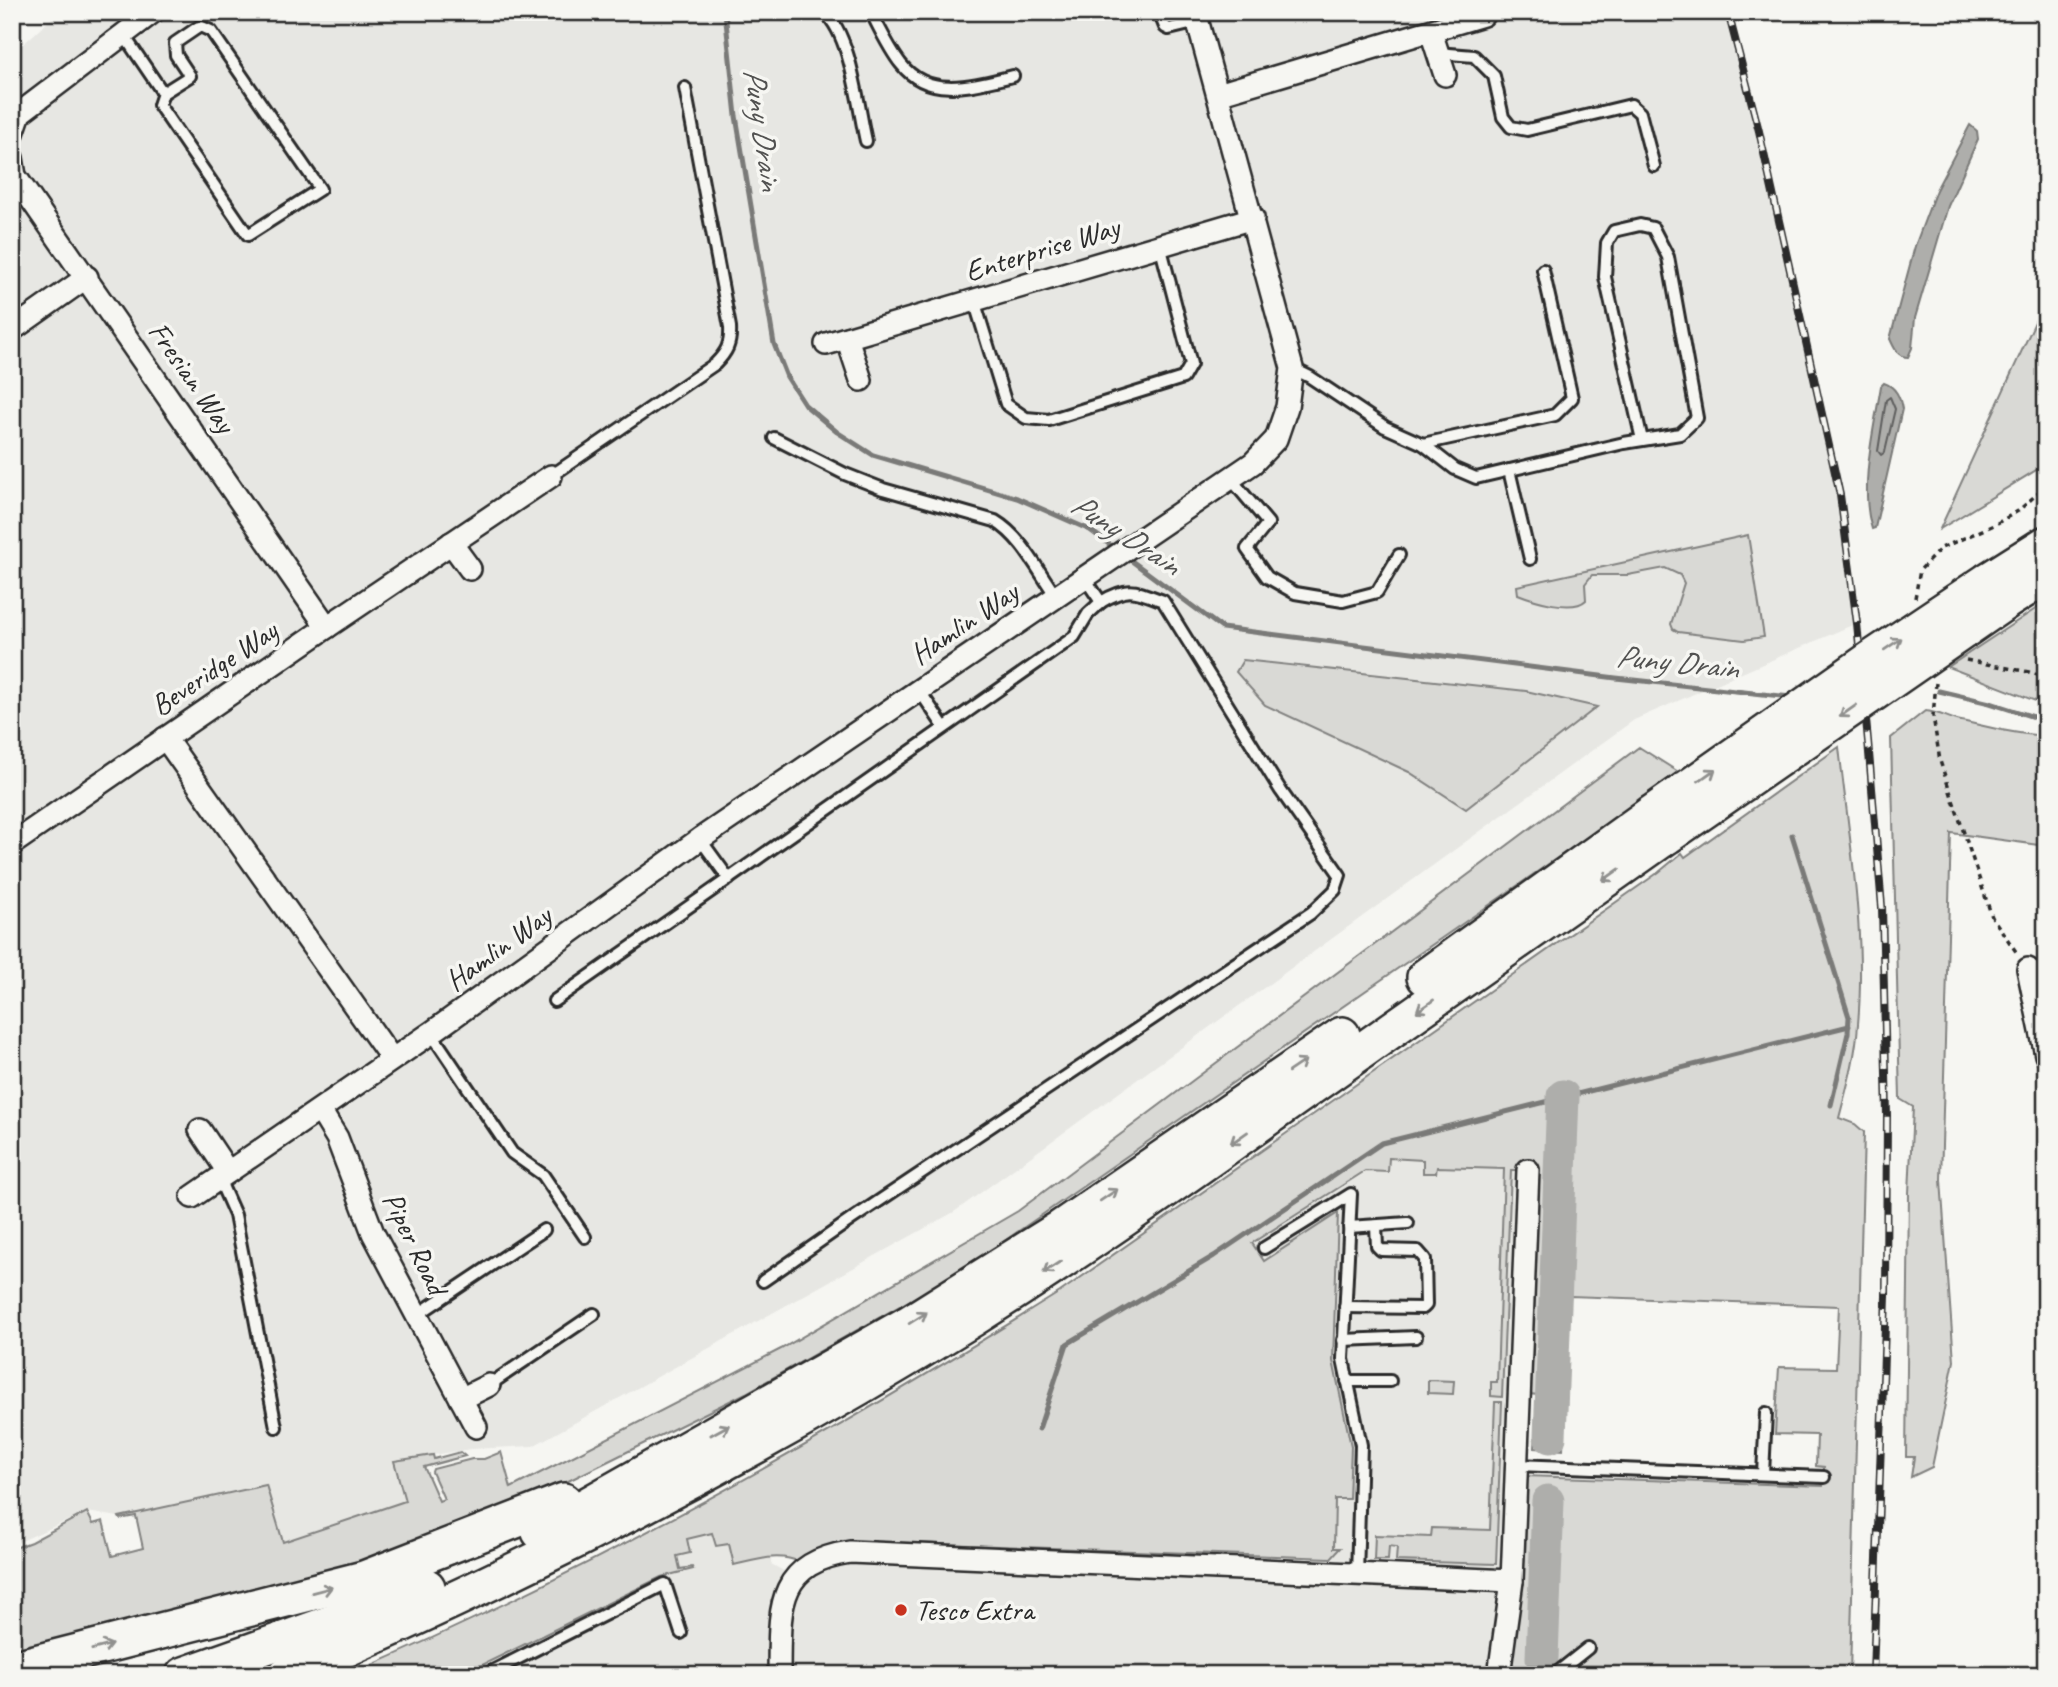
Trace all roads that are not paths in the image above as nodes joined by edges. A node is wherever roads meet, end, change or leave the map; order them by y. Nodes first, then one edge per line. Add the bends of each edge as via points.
1 (153, 12) edge
2 (824, 12) edge
3 (871, 12) edge
4 (1159, 12) edge
5 (1483, 15) dead end
6 (1197, 17) edge
7 (1431, 32) junction
8 (123, 34) junction
9 (1437, 53) junction
10 (1445, 75) dead end
11 (1013, 76) dead end
12 (685, 88) dead end
13 (163, 93) junction
14 (1218, 94) junction
15 (12, 136) edge
16 (866, 141) dead end
17 (12, 159) edge
18 (1654, 166) dead end
19 (1253, 218) junction
20 (1160, 245) junction
21 (1543, 270) dead end
22 (87, 277) junction
23 (974, 300) junction
24 (12, 330) edge
25 (847, 338) junction
26 (826, 344) dead end
27 (1292, 368) junction
28 (861, 380) dead end
29 (774, 438) dead end
30 (1642, 440) junction
31 (1423, 444) junction
32 (1509, 470) junction
33 (551, 476) joint
34 (1231, 478) junction
35 (452, 543) junction
36 (2046, 544) edge
37 (1399, 555) dead end
38 (1530, 559) dead end
39 (470, 569) dead end
40 (2046, 576) edge
41 (1084, 577) junction
42 (1997, 591) junction
43 (1056, 596) junction
44 (1101, 602) junction
45 (327, 626) junction
46 (919, 690) junction
47 (944, 727) junction
48 (165, 738) junction
49 (1659, 825) junction
50 (700, 839) junction
51 (12, 844) edge
52 (729, 878) junction
53 (2028, 969) road end
54 (554, 1001) dead end
55 (431, 1034) junction
56 (2046, 1055) edge
57 (392, 1059) junction
58 (320, 1110) junction
59 (200, 1130) dead end
60 (1528, 1170) dead end
61 (224, 1176) junction
62 (192, 1197) dead end
63 (1408, 1223) dead end
64 (1376, 1226) junction
65 (1349, 1227) junction
66 (544, 1230) dead end
67 (585, 1237) dead end
68 (1264, 1248) dead end
69 (763, 1281) dead end
70 (1345, 1307) junction
71 (594, 1314) dead end
72 (417, 1315) junction
73 (1416, 1337) dead end
74 (1343, 1340) junction
75 (1348, 1381) junction
76 (1390, 1381) dead end
77 (489, 1385) joint
78 (461, 1399) junction
79 (1766, 1413) dead end
80 (276, 1427) dead end
81 (476, 1427) dead end
82 (661, 1464) junction
83 (1516, 1465) junction
84 (1763, 1475) junction
85 (1824, 1477) dead end
86 (608, 1522) junction
87 (501, 1556) junction
88 (1357, 1575) junction
89 (1512, 1581) junction
90 (681, 1633) dead end
91 (1588, 1648) dead end
92 (12, 1669) edge
93 (184, 1675) edge
94 (286, 1675) edge
95 (485, 1675) edge
96 (779, 1675) edge
97 (1499, 1675) edge
98 (1554, 1675) edge

1 - 8 street
2 - 16 lane via 843,36
3 - 11 lane via 900,64 921,81 950,88
4 - 6 lane via 1170,29
5 - 7 street
6 - 14 street, Hamlin Way
7 - 9 street
7 - 14 street
8 - 13 lane
8 - 15 street via 20,113
9 - 10 street
9 - 18 lane via 1474,56 1494,76 1503,117 1511,127 1527,130 1631,104 1640,113
12 - 33 lane via 731,341 715,364
13 - 13 lane via 190,76 174,43 205,27 320,189 248,235 162,111
14 - 19 street, Hamlin Way
17 - 22 street, Fresian Way via 15,176
19 - 20 street, Enterprise Way
19 - 27 street, Hamlin Way
20 - 23 street, Enterprise Way
20 - 23 lane via 1191,364 1183,378 1049,420 1026,418 1006,404
21 - 31 lane via 1572,398 1555,415
22 - 24 street
22 - 45 street, Fresian Way
23 - 25 street, Enterprise Way
25 - 26 street, Enterprise Way
25 - 28 street
27 - 31 lane via 1385,427
27 - 34 street, Hamlin Way via 1287,407 1276,439
29 - 43 lane via 883,489 1006,527
30 - 30 lane via 1680,434 1697,418 1668,257 1653,228 1640,225 1614,230 1607,243 1605,278
30 - 32 lane
31 - 32 lane via 1455,469 1476,478
32 - 38 lane
33 - 35 street, Beveridge Way
34 - 37 lane via 1268,523 1247,549 1267,577 1295,593 1343,601 1377,593
34 - 41 street, Hamlin Way
35 - 39 street
35 - 45 street, Beveridge Way
36 - 42 highway
40 - 42 highway
41 - 43 street, Hamlin Way
41 - 44 lane
42 - 49 highway, bridge
43 - 46 street, Hamlin Way
44 - 47 lane via 1074,637
44 - 69 lane via 1121,590 1163,601 1281,791 1340,875 1335,890 1311,913
45 - 48 street, Beveridge Way
46 - 47 lane
46 - 50 street, Hamlin Way
47 - 52 lane
48 - 51 street, Beveridge Way
48 - 57 street
82 -> 49 highway via 908,1324 1061,1228
49 -> 86 highway via 1078,1250 858,1388
50 - 52 lane
50 - 55 street, Hamlin Way
52 - 54 lane
53 - 56 street
55 - 57 street, Hamlin Way
55 - 67 lane via 512,1153 543,1175
57 - 58 street, Hamlin Way
58 - 61 street, Hamlin Way
58 - 72 street, Piper Road via 337,1138 373,1233
59 - 61 street
60 - 83 street
61 - 62 street, Hamlin Way
61 - 80 lane
63 - 64 lane
64 - 65 lane
64 - 70 lane via 1381,1250 1418,1251 1425,1259 1426,1305
65 - 68 lane via 1351,1194
65 - 70 lane
66 - 72 lane
70 - 74 lane
71 - 77 lane
72 - 78 street, Piper Road
73 - 74 lane
74 - 75 lane
75 - 76 lane
75 - 88 lane via 1361,1445
77 - 78 street
78 - 81 street, Piper Road
79 - 84 lane
82 - 87 highway
92 -> 82 highway via 364,1579
83 - 84 lane
83 - 89 street
84 - 85 lane
86 - 87 highway
86 - 94 highway via 430,1611
87 - 93 highway via 388,1603
88 - 89 street
88 - 96 street via 850,1552 829,1555 811,1564 785,1593
89 - 97 street
90 - 95 lane via 665,1584
91 - 98 lane

